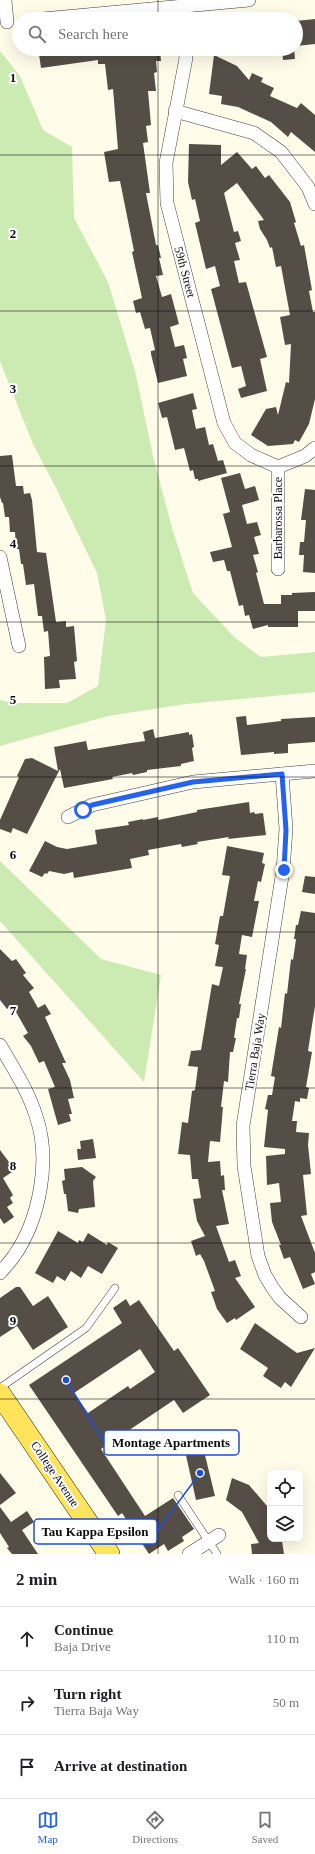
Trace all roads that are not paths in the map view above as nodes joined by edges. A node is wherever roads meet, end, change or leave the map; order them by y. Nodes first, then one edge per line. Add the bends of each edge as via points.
1 (5, 0) edge
2 (249, 0) edge
3 (181, 9) edge
4 (140, 12) edge
5 (9, 22) edge
6 (186, 56) edge
7 (175, 111) junction
8 (315, 204) edge
9 (315, 448) edge
10 (278, 467) junction
11 (0, 558) edge
12 (278, 569) dead end
13 (18, 646) dead end
14 (315, 770) edge
15 (282, 774) junction
16 (68, 817) dead end
17 (0, 1045) edge
18 (0, 1272) edge
19 (115, 1288) dead end
20 (301, 1317) dead end
21 (0, 1388) edge
22 (0, 1394) edge
23 (178, 1495) dead end
24 (214, 1538) junction
25 (107, 1553) edge
26 (189, 1554) edge
27 (217, 1554) edge

1 - 5 street
2 - 3 street
3 - 4 street
6 - 7 street, 59th Street
7 - 8 street via 254,133 281,152 308,187
7 - 10 street, 59th Street via 166,163 167,203 224,423 235,443 251,455
9 - 10 street via 305,456
10 - 12 street, Barbarossa Place
11 - 13 street
14 - 15 street
15 - 16 street via 193,782 92,805
15 - 20 street, Tierra Baja Way via 286,830 284,870 243,1126 244,1166 261,1266 280,1298
17 - 18 street via 28,1093 35,1111 44,1160 38,1202 27,1234 14,1257
19 - 21 lane via 86,1328
22 - 25 main road, College Avenue
23 - 24 lane
24 - 26 street
24 - 27 lane

